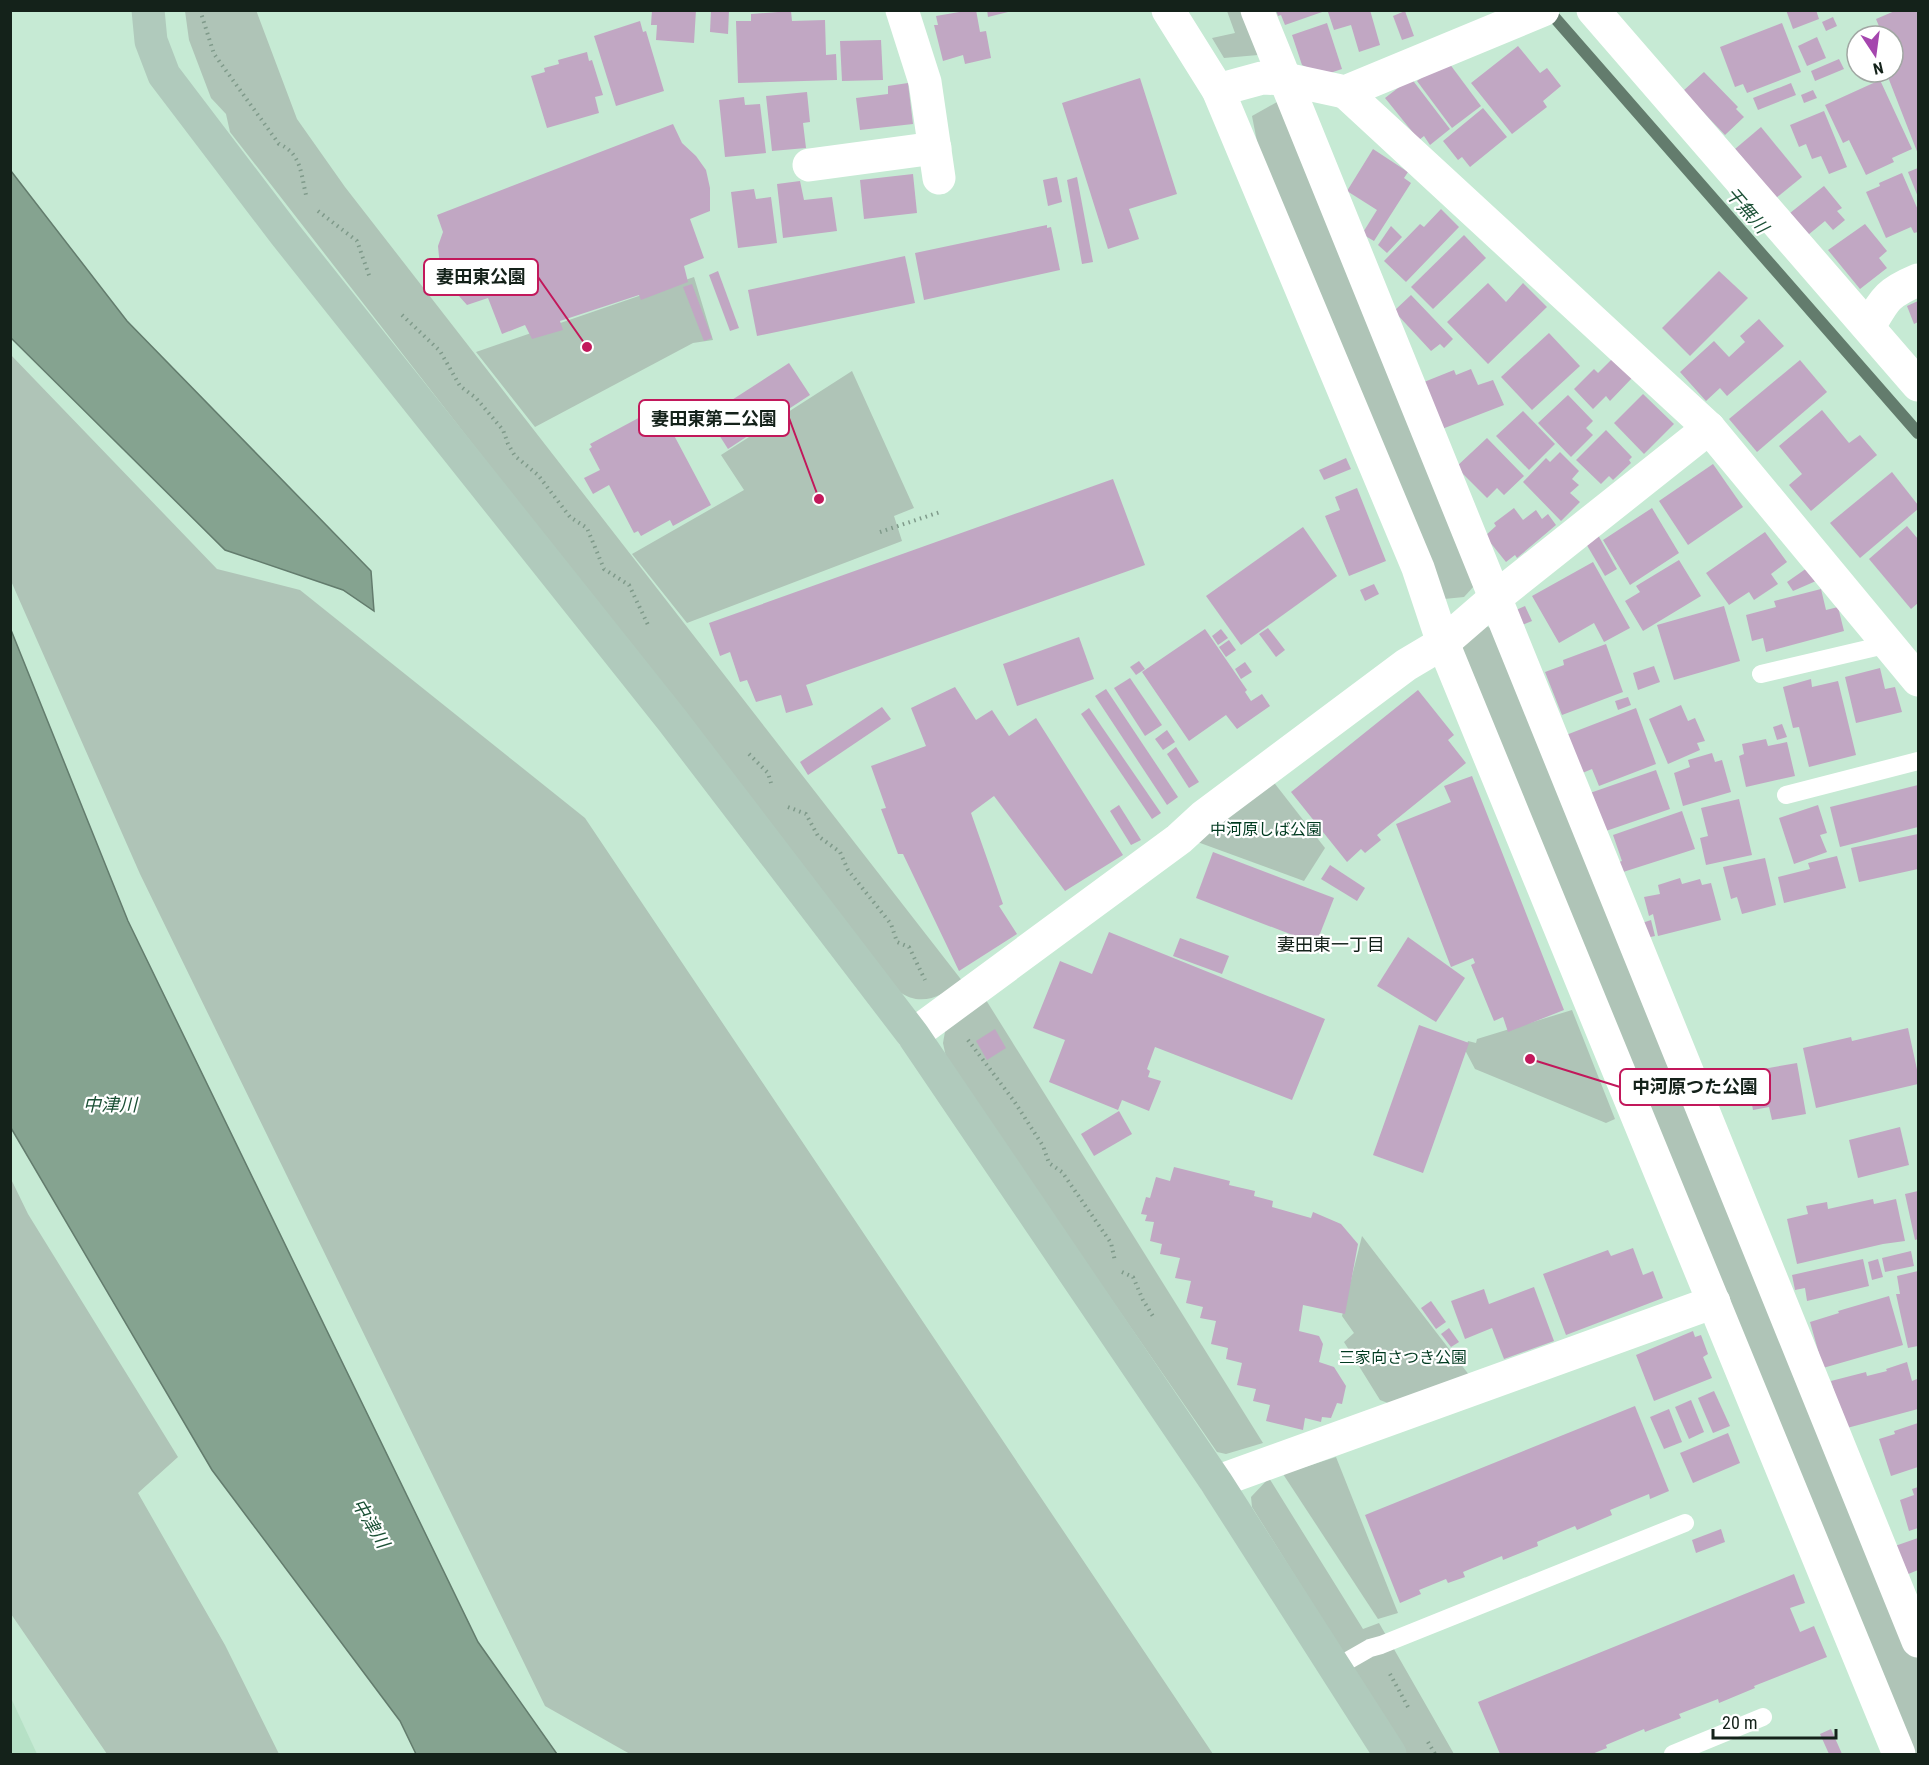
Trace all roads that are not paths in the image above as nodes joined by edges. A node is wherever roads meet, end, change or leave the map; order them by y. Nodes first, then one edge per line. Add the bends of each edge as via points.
1 (148, 10) edge
2 (902, 10) edge
3 (1168, 10) edge
4 (1257, 10) edge
5 (1593, 10) edge
6 (1532, 14) edge
7 (1285, 79) junction
8 (1218, 90) junction
9 (1345, 92) junction
10 (809, 165) dead end
11 (1918, 280) edge
12 (1869, 327) junction
13 (1918, 385) edge
14 (1709, 428) junction
15 (1496, 598) junction
16 (1443, 644) junction
17 (1889, 644) junction
18 (1761, 674) dead end
19 (1918, 680) edge
20 (1918, 761) edge
21 (1786, 795) dead end
22 (914, 1035) junction
23 (1714, 1302) junction
24 (1216, 1482) junction
25 (1685, 1523) dead end
26 (1918, 1641) edge
27 (1335, 1668) junction
28 (1763, 1717) dead end
29 (1389, 1755) edge
30 (1673, 1755) edge
31 (1899, 1755) edge

1 - 22 street via 151,41 164,75 285,234 672,720
2 - 10 street via 925,82 937,163
3 - 8 street
4 - 7 street
5 - 12 street
6 - 9 street
7 - 8 street via 1262,78
7 - 9 street
7 - 15 street
8 - 16 street via 1418,568
9 - 14 street
11 - 12 street via 1884,300
12 - 13 street
14 - 15 street
14 - 17 street
15 - 16 street
15 - 26 street
16 - 22 street via 1406,665
16 - 23 street
17 - 18 lane
17 - 19 street
20 - 21 lane
22 - 24 street
23 - 24 street
23 - 31 street
24 - 27 street
25 - 27 lane via 1370,1648
27 - 29 street
28 - 30 lane

